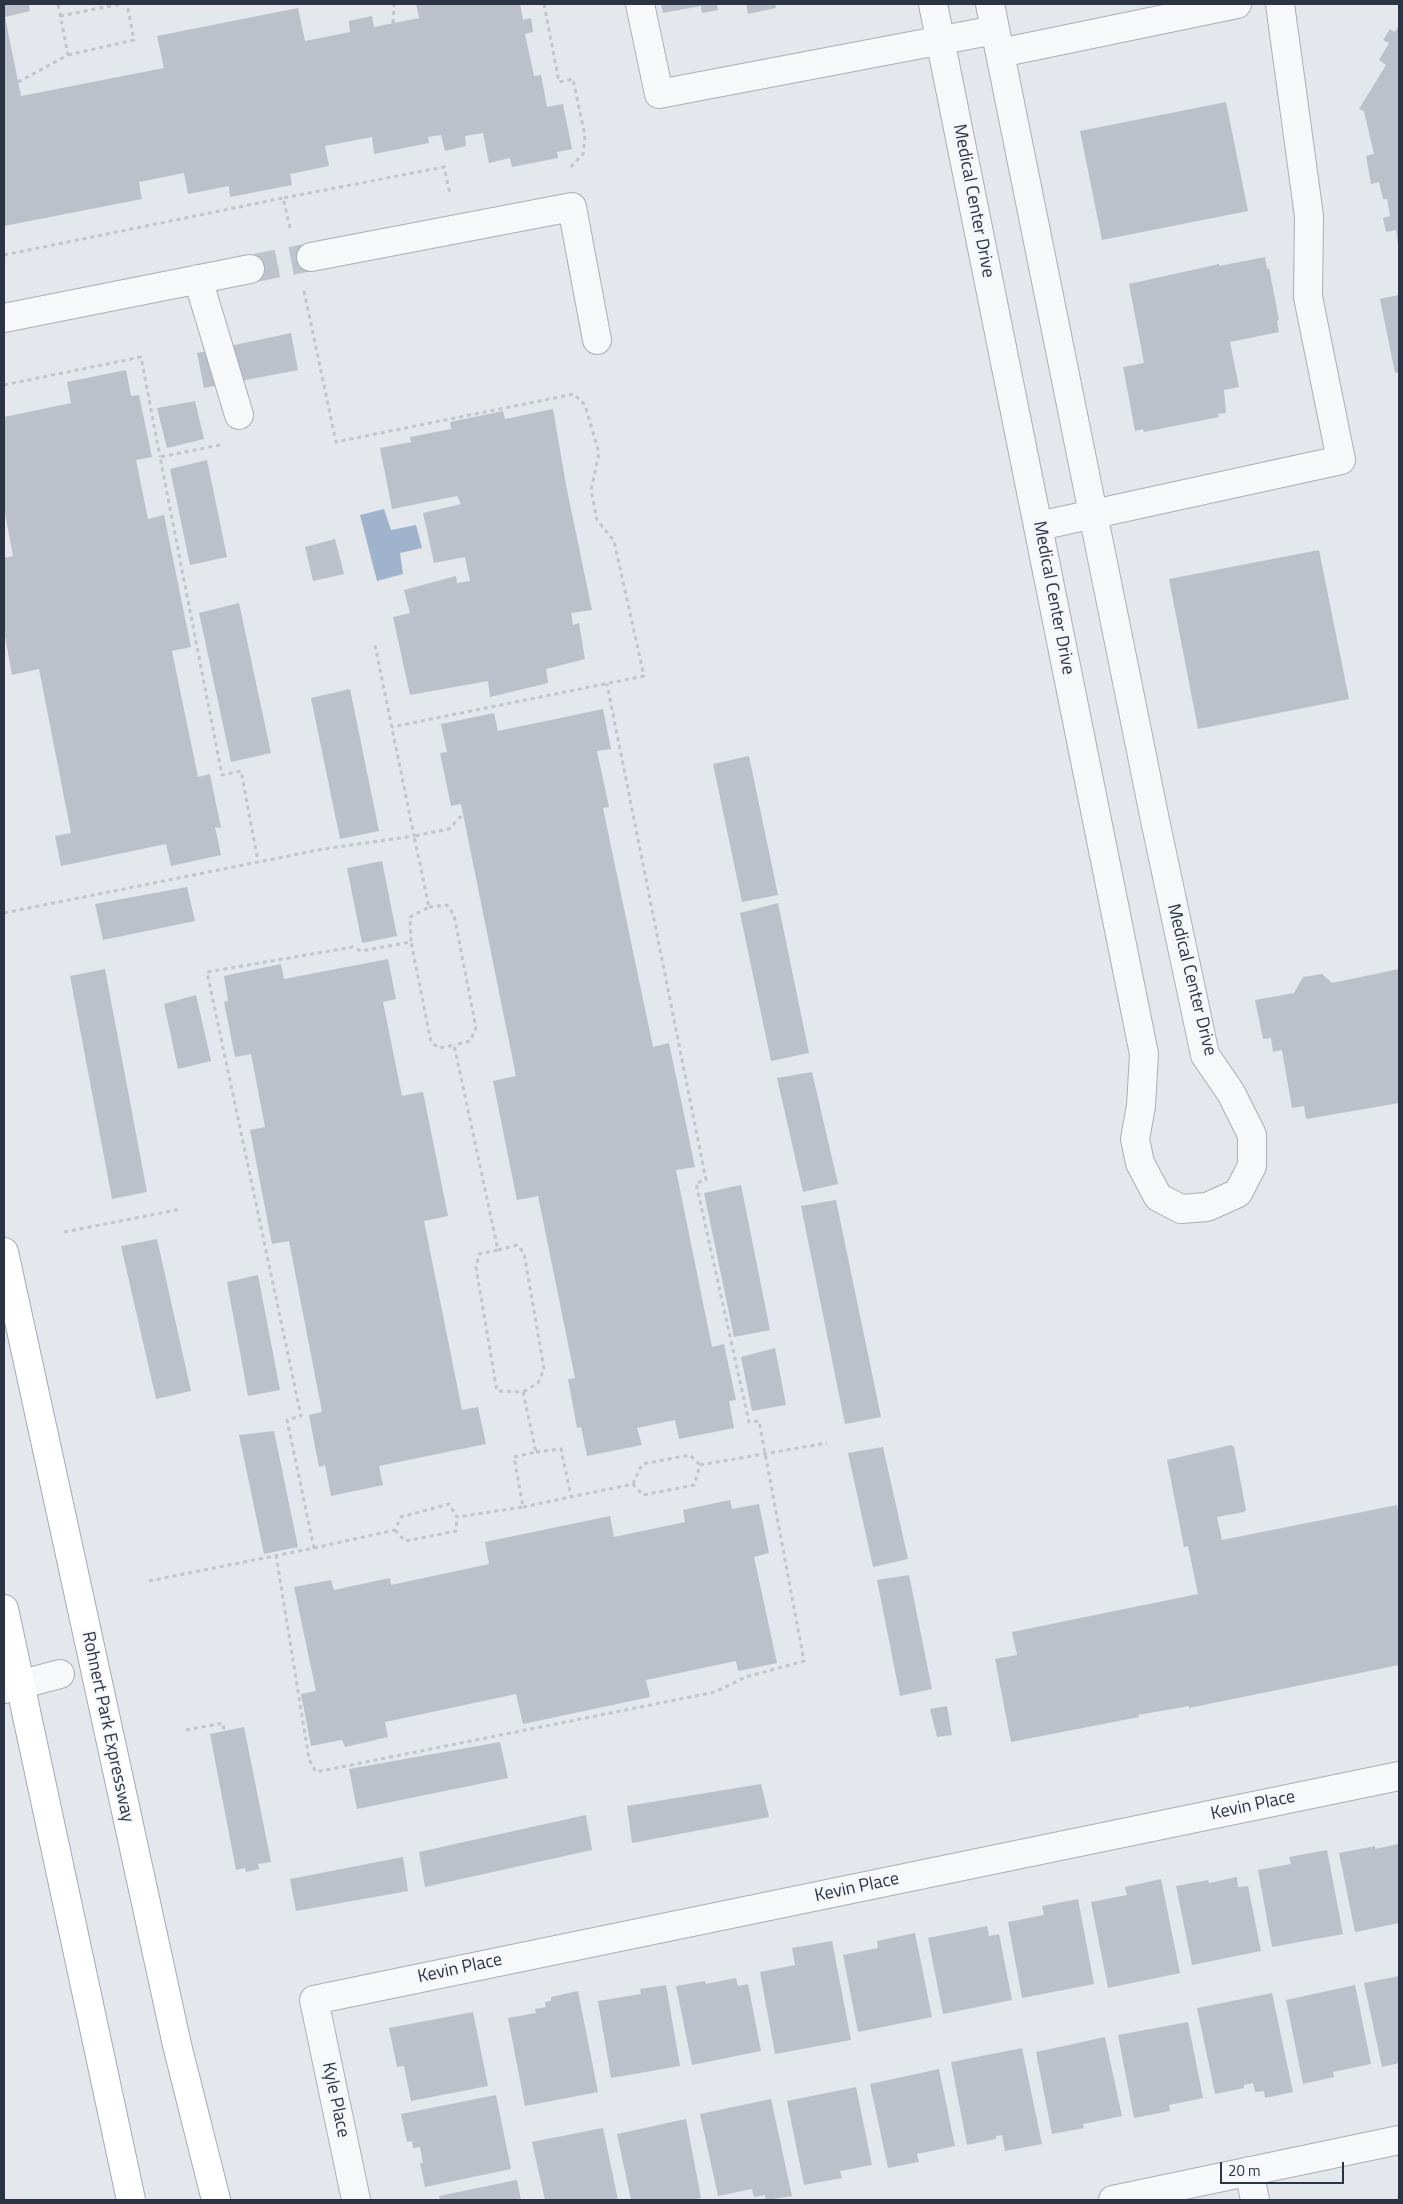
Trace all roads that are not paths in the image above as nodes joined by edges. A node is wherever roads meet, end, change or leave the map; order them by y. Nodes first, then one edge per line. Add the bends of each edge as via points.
1 (640, 4) edge
2 (933, 4) edge
3 (1237, 4) edge
4 (1280, 4) edge
5 (995, 29) edge
6 (940, 39) junction
7 (311, 257) tunnel mouth
8 (250, 269) tunnel mouth
9 (198, 279) junction
10 (4, 318) edge
11 (597, 340) dead end
12 (239, 415) dead end
13 (1093, 514) junction
14 (1039, 526) junction
15 (4, 1252) edge
16 (4, 1609) edge
17 (60, 1674) dead end
18 (12, 1687) edge
19 (1399, 1776) edge
20 (314, 2000) joint
21 (1399, 2140) edge
22 (1249, 2172) junction
23 (131, 2200) edge
24 (216, 2200) edge
25 (356, 2200) edge
26 (1113, 2200) edge
27 (1255, 2200) edge

1 - 6 street via 658,94
2 - 6 street, Medical Center Drive
3 - 5 street
4 - 13 street via 1309,216 1308,297 1341,460
5 - 6 street
5 - 13 street, Medical Center Drive
6 - 14 street, Medical Center Drive
7 - 11 street via 572,207
8 - 9 street
9 - 10 street
9 - 12 street
13 - 14 street
13 - 14 street, Medical Center Drive via 1205,1055 1231,1093 1252,1136 1252,1166 1238,1193 1208,1207 1181,1209 1158,1197 1140,1163 1135,1139 1144,1054
15 - 24 main road, Rohnert Park Expressway via 177,2045
16 - 18 main road
17 - 18 street
18 - 23 main road
19 - 20 street, Kevin Place
20 - 25 street, Kyle Place
21 - 22 street
22 - 26 street
22 - 27 street

